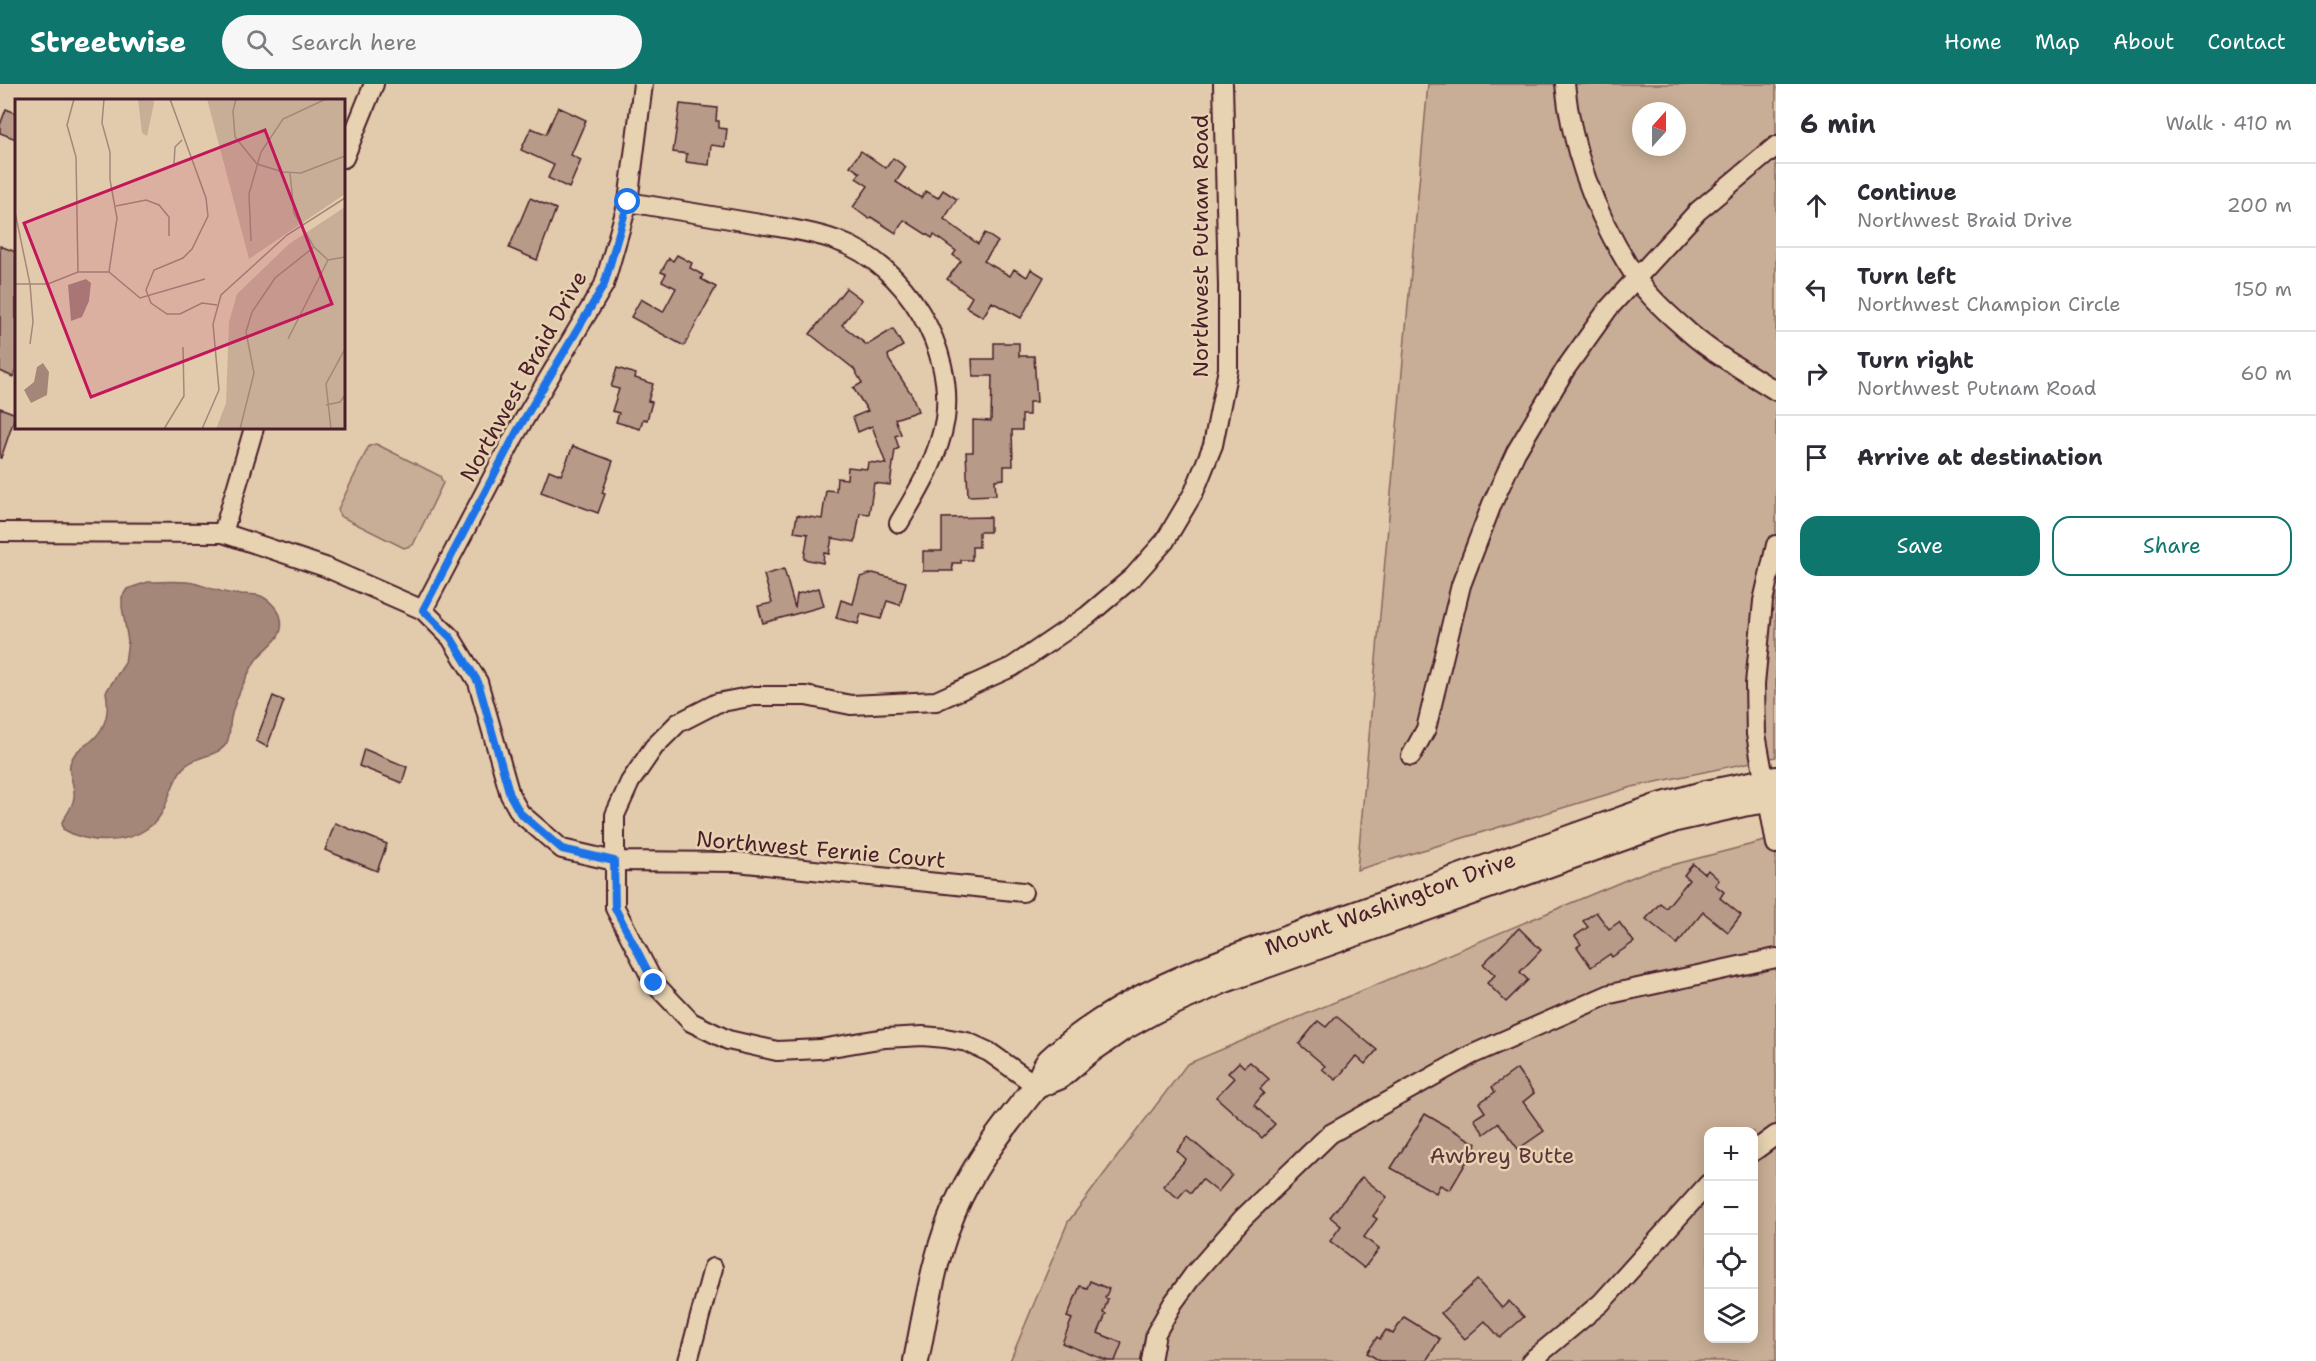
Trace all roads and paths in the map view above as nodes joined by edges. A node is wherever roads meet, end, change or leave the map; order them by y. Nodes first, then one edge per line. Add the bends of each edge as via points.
1 (374, 84) edge
2 (643, 84) edge
3 (1223, 84) edge
4 (1565, 84) edge
5 (1776, 146) edge
6 (345, 156) edge
7 (628, 202) junction
8 (1636, 278) junction
9 (1776, 391) edge
10 (254, 429) edge
11 (899, 523) dead end
12 (0, 532) edge
13 (223, 533) junction
14 (1776, 545) edge
15 (423, 610) junction
16 (1411, 756) dead end
17 (1772, 790) edge
18 (1776, 844) edge
19 (614, 861) junction
20 (1023, 892) dead end
21 (1776, 958) edge
22 (1037, 1086) junction
23 (1776, 1136) edge
24 (1758, 1148) edge
25 (1704, 1188) edge
26 (712, 1268) dead end
27 (688, 1361) edge
28 (916, 1361) edge
29 (1151, 1361) edge
30 (1531, 1361) edge

1 - 6 street
2 - 7 street, Northwest Braid Drive
3 - 19 street, Northwest Putnam Road via 1228,369 1213,445 1194,492 1165,541 1133,577 1087,616 1012,667 936,701 851,705 806,696 753,696 717,703 678,723 654,747 630,782 615,815
4 - 8 street via 1582,170
5 - 8 street via 1698,211
7 - 11 street via 837,240 862,251 886,269 912,299 937,347 944,376 945,421 929,469
7 - 15 street, Northwest Braid Drive via 604,285 516,433
8 - 9 street via 1683,327
8 - 16 street via 1608,309 1566,368 1511,462 1461,585 1426,729
10 - 13 street
12 - 13 street
13 - 15 street via 325,567
14 - 17 street via 1762,601 1755,684 1756,734
15 - 19 street, Northwest Fernie Court via 451,638 478,682 510,795 520,813 562,849
17 - 18 street
17 - 22 main road, Mount Washington Drive via 1743,804 1665,823 1225,980 1123,1028 1059,1077
19 - 20 street, Northwest Fernie Court via 737,862
19 - 22 street, Northwest Putnam Road via 615,908 654,983 691,1022 728,1040 777,1051 923,1036 967,1042 989,1052
21 - 29 street via 1610,994 1471,1055 1330,1134 1243,1218 1194,1274 1156,1333
22 - 28 main road, Mount Washington Drive via 999,1132 959,1198 937,1263
23 - 24 street
25 - 30 street via 1601,1303
26 - 27 street

